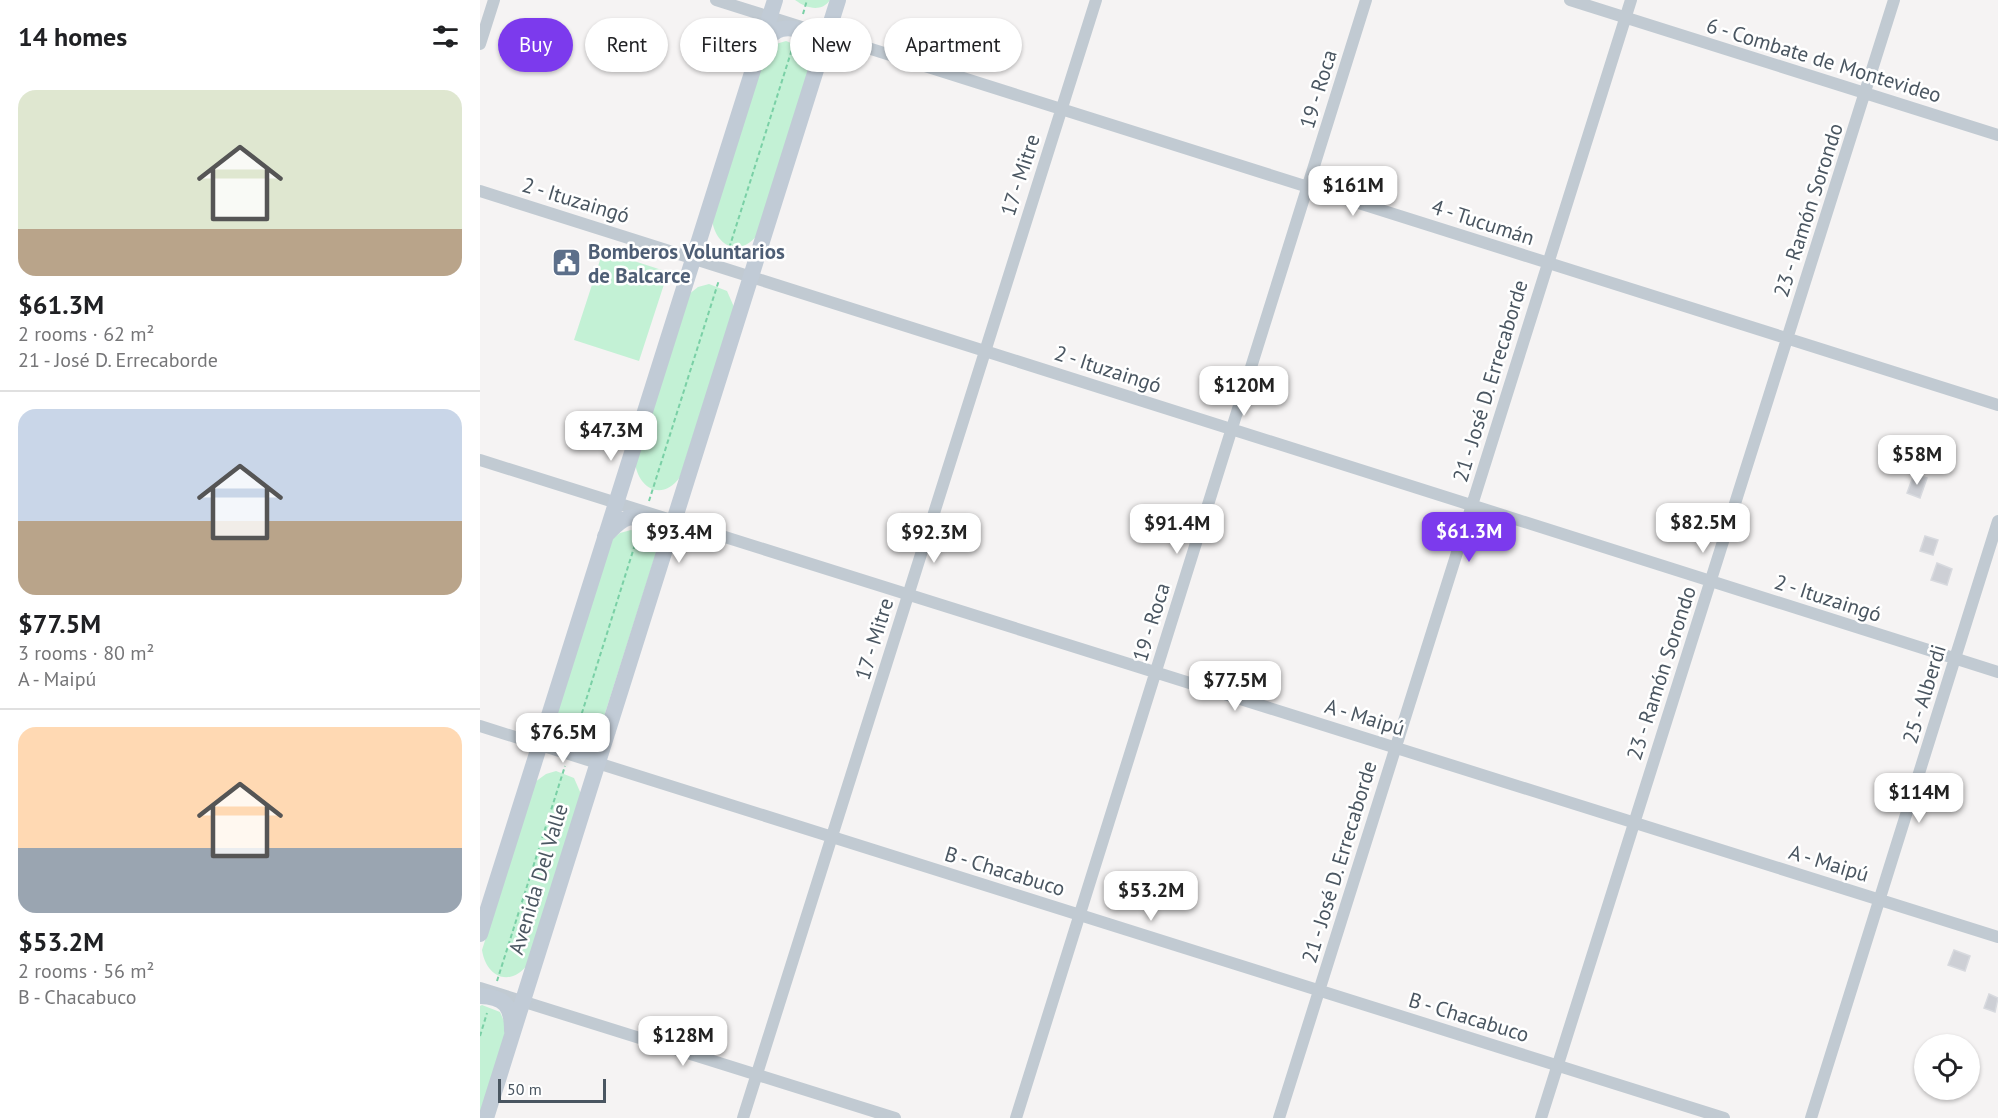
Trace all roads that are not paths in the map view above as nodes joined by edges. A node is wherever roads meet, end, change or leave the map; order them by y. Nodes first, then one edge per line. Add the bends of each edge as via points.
1 (494, 0) edge
2 (716, 0) edge
3 (775, 0) edge
4 (838, 0) edge
5 (1096, 0) edge
6 (1366, 0) edge
7 (1570, 0) edge
8 (1631, 0) edge
9 (1894, 0) edge
10 (769, 17) junction
11 (832, 18) edge
12 (1626, 18) junction
13 (790, 25) edge
14 (480, 44) edge
15 (872, 49) edge
16 (752, 72) edge
17 (816, 72) edge
18 (1865, 93) junction
19 (1061, 109) junction
20 (1998, 135) edge
21 (1308, 187) junction
22 (480, 191) edge
23 (693, 258) junction
24 (1548, 263) junction
25 (752, 276) junction
26 (1788, 338) junction
27 (986, 350) junction
28 (1998, 405) edge
29 (1232, 429) junction
30 (480, 460) edge
31 (616, 502) junction
32 (1472, 505) junction
33 (644, 515) junction
34 (674, 521) junction
35 (1998, 521) edge
36 (605, 536) junction
37 (664, 555) junction
38 (1711, 581) junction
39 (908, 594) junction
40 (1955, 658) junction
41 (1156, 672) junction
42 (1998, 672) edge
43 (550, 711) junction
44 (480, 726) edge
45 (608, 731) junction
46 (540, 745) junction
47 (1396, 748) junction
48 (570, 751) junction
49 (598, 763) junction
50 (1634, 823) junction
51 (832, 837) junction
52 (1879, 900) junction
53 (1080, 915) junction
54 (480, 934) edge
55 (1998, 937) edge
56 (1319, 990) junction
57 (487, 993) edge
58 (523, 1001) junction
59 (513, 1034) junction
60 (1558, 1065) junction
61 (757, 1075) junction
62 (486, 1118) edge
63 (743, 1118) edge
64 (895, 1118) edge
65 (1016, 1118) edge
66 (1279, 1118) edge
67 (1541, 1118) edge
68 (1724, 1118) edge
69 (1811, 1118) edge

1 - 14 street
2 - 10 street, 4 - Tucumán
3 - 10 street, Avenida Del Valle
4 - 11 street, Avenida Del Valle
5 - 19 street, 17 - Mitre
6 - 21 street, 19 - Roca
7 - 12 street, 6 - Combate de Montevideo
8 - 12 street, 21 - José D. Errecaborde
9 - 18 street, 23 - Ramón Sorondo
10 - 13 street, 4 - Tucumán
12 - 18 street, 6 - Combate de Montevideo
12 - 24 street, 21 - José D. Errecaborde
15 - 19 street, 4 - Tucumán
16 - 23 street, Avenida Del Valle
17 - 25 street, Avenida Del Valle
18 - 20 street, 6 - Combate de Montevideo
18 - 26 street, 23 - Ramón Sorondo
19 - 21 street, 4 - Tucumán
19 - 27 street, 17 - Mitre
21 - 24 street, 4 - Tucumán
21 - 29 street, 19 - Roca
22 - 23 street, 2 - Ituzaingó
23 - 25 street, 2 - Ituzaingó
23 - 31 street, Avenida Del Valle
24 - 26 street, 4 - Tucumán
24 - 32 street, 21 - José D. Errecaborde
25 - 27 street, 2 - Ituzaingó
25 - 34 street, Avenida Del Valle
26 - 28 street, 4 - Tucumán
26 - 38 street, 23 - Ramón Sorondo
27 - 29 street, 2 - Ituzaingó
27 - 39 street, 17 - Mitre
29 - 32 street, 2 - Ituzaingó
29 - 41 street, 19 - Roca
30 - 31 street, A - Maipú
31 - 33 street, A - Maipú
31 - 36 street, Avenida Del Valle
32 - 38 street, 2 - Ituzaingó
32 - 47 street, 21 - José D. Errecaborde
33 - 34 street, A - Maipú
33 - 36 street via 628,517
33 - 37 street via 657,525
34 - 37 street, Avenida Del Valle
34 - 39 street, A - Maipú
35 - 40 street, 25 - Alberdi
36 - 43 street, Avenida Del Valle
37 - 45 street, Avenida Del Valle
38 - 40 street, 2 - Ituzaingó
38 - 50 street, 23 - Ramón Sorondo
39 - 41 street, A - Maipú
39 - 51 street, 17 - Mitre
40 - 42 street, 2 - Ituzaingó
40 - 52 street, 25 - Alberdi
41 - 47 street, A - Maipú
41 - 53 street, 19 - Roca
43 - 46 street, Avenida Del Valle
43 - 48 street via 550,729 557,742
44 - 46 street, B - Chacabuco
45 - 48 street via 586,750
45 - 49 street, Avenida Del Valle
46 - 48 street, B - Chacabuco
46 - 54 street, Avenida Del Valle
47 - 50 street, A - Maipú
47 - 56 street, 21 - José D. Errecaborde
48 - 49 street, B - Chacabuco
49 - 51 street, B - Chacabuco
49 - 58 street, Avenida Del Valle
50 - 52 street, A - Maipú
50 - 60 street, 23 - Ramón Sorondo
51 - 53 street, B - Chacabuco
51 - 61 street, 17 - Mitre
52 - 55 street, A - Maipú
52 - 69 street, 25 - Alberdi
53 - 56 street, B - Chacabuco
53 - 65 street, 19 - Roca
56 - 60 street, B - Chacabuco
56 - 66 street, 21 - José D. Errecaborde
57 - 58 street
57 - 59 street via 505,1003 512,1016
58 - 59 street, Avenida Del Valle
58 - 61 street
59 - 62 street, Avenida Del Valle
60 - 67 street, 23 - Ramón Sorondo
60 - 68 street, B - Chacabuco
61 - 63 street, 17 - Mitre
61 - 64 street

